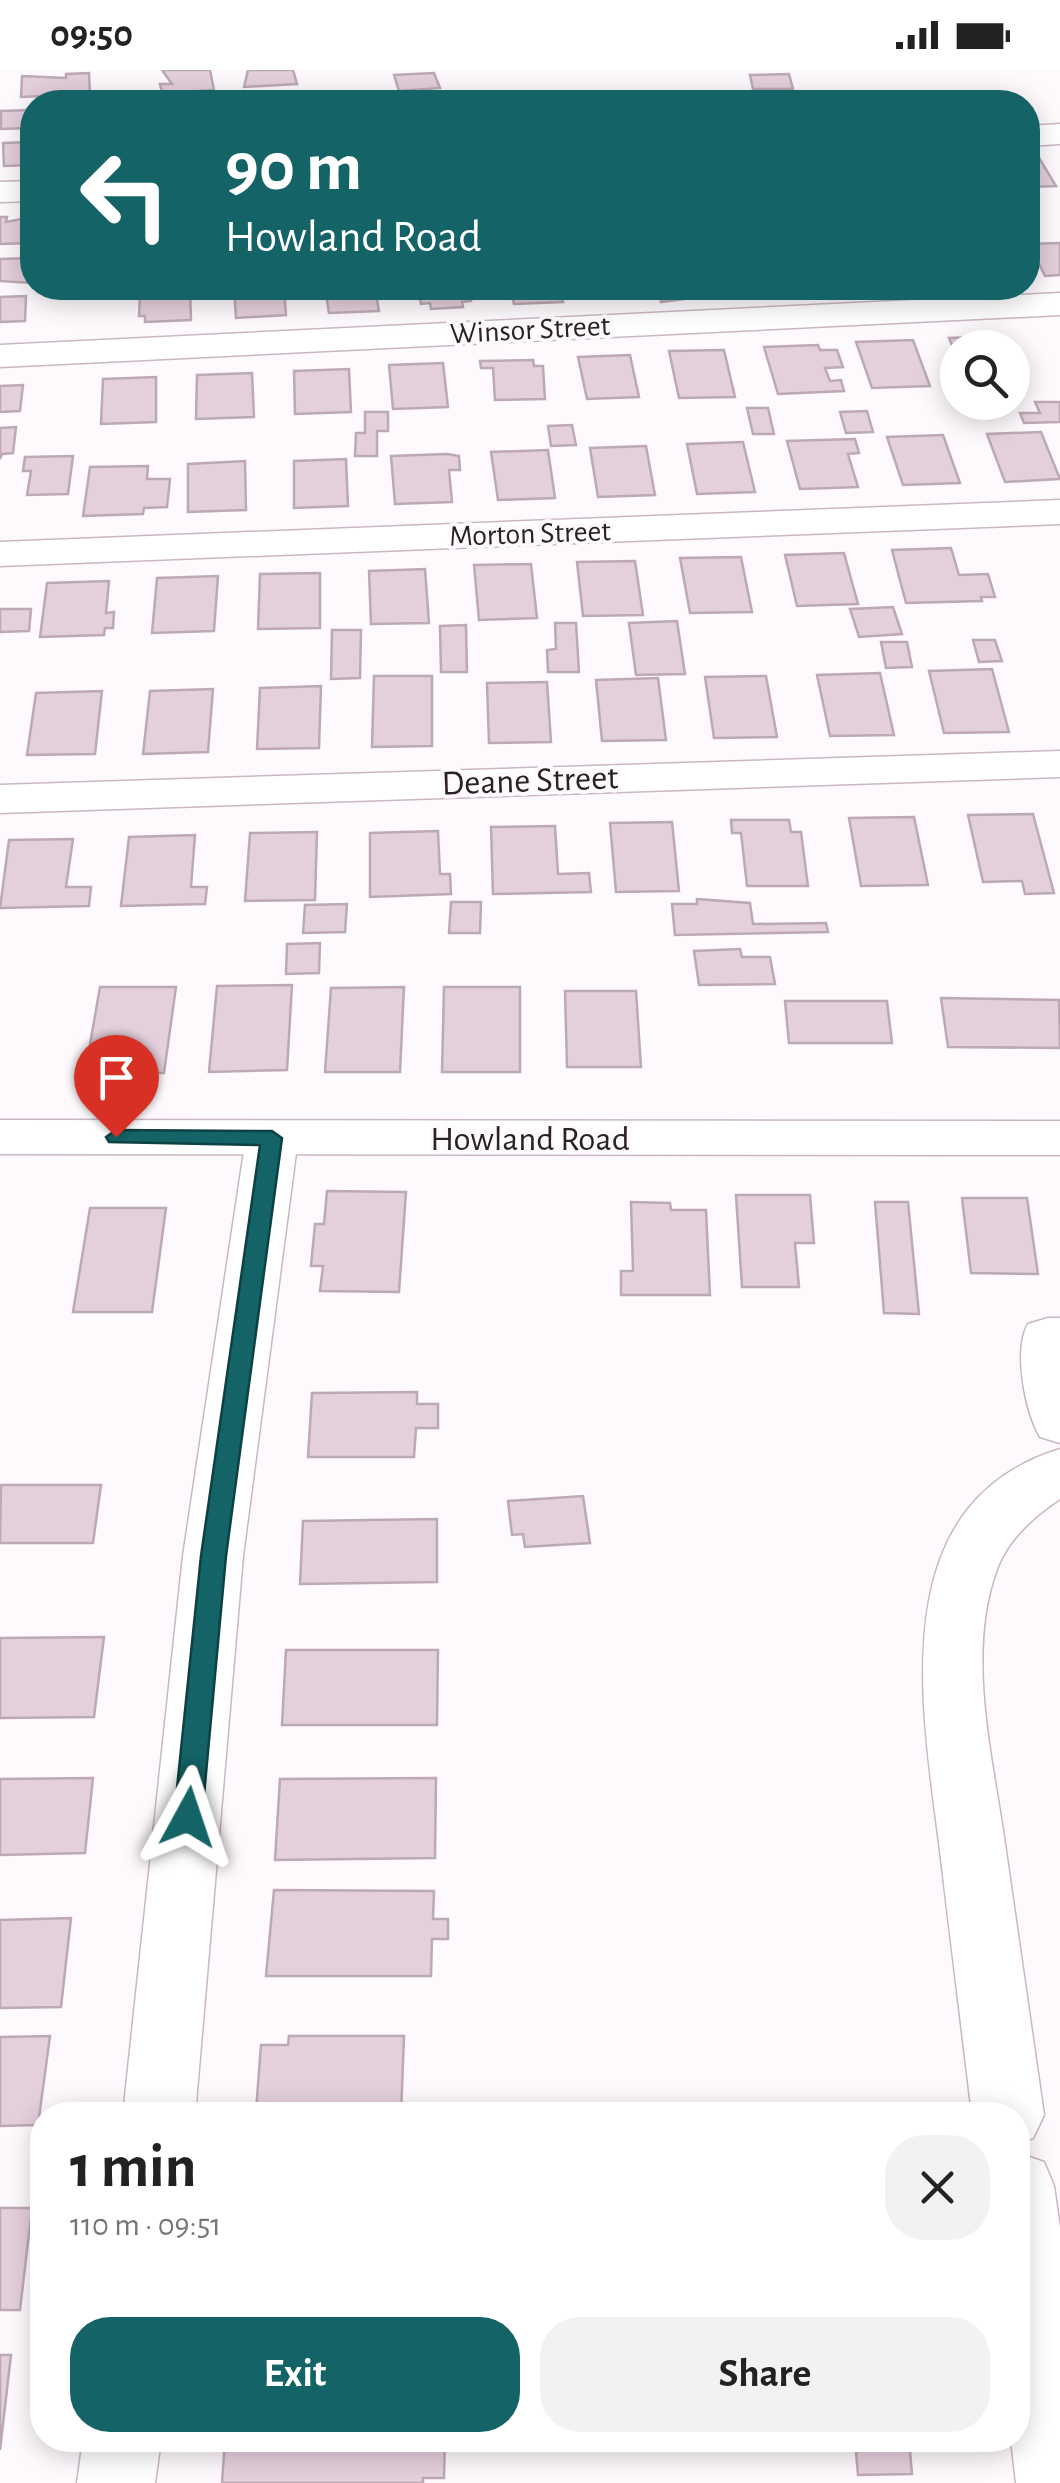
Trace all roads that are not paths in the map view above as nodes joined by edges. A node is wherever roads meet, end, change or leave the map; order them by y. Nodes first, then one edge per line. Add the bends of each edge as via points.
1 (1060, 304) edge
2 (0, 356) edge
3 (1060, 512) edge
4 (0, 554) edge
5 (1060, 764) edge
6 (0, 799) edge
7 (0, 1137) edge
8 (272, 1138) junction
9 (1060, 1138) edge
10 (1060, 1338) edge
11 (1060, 1422) edge
12 (1060, 1471) edge
13 (160, 2102) edge
14 (1006, 2102) edge
15 (1030, 2280) edge
16 (120, 2452) edge
17 (116, 2483) edge
18 (1056, 2483) edge

1 - 2 street, Winsor Street
3 - 4 street, Morton Street
5 - 6 street, Deane Street
7 - 8 street, Howland Road
8 - 9 street, Howland Road
8 - 13 street via 213,1556
10 - 11 street via 1048,1338
12 - 14 street via 1024,1490 986,1528 956,1600 955,1714
15 - 18 street
16 - 17 street

